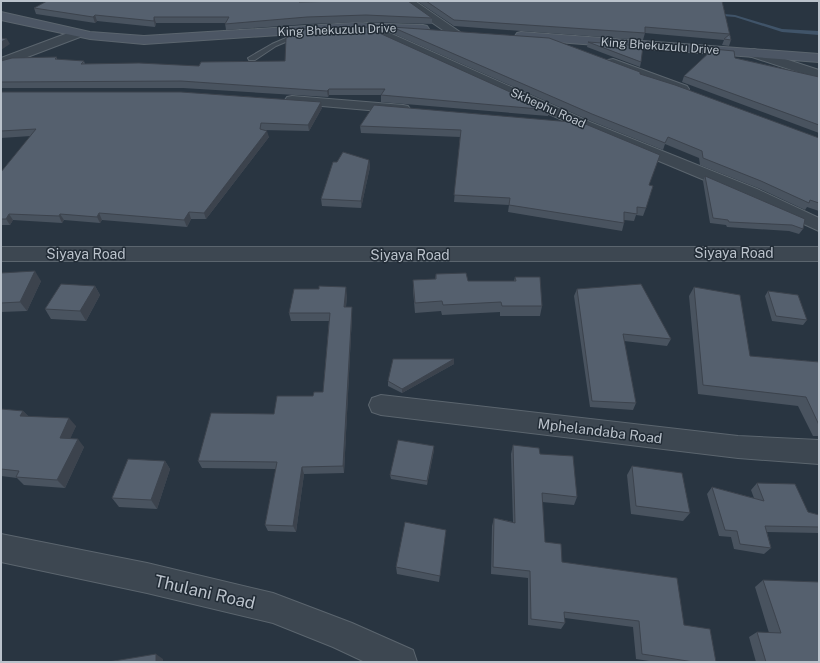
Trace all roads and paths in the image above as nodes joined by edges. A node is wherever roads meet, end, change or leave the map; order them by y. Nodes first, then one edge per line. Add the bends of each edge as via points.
1 (407, 1) edge
2 (1, 16) edge
3 (367, 27) junction
4 (308, 29) junction
5 (454, 32) junction
6 (469, 33) edge
7 (76, 34) junction
8 (506, 35) edge
9 (550, 39) junction
10 (754, 53) junction
11 (252, 58) dead end
12 (819, 58) edge
13 (1, 63) edge
14 (819, 75) edge
15 (698, 95) edge
16 (278, 99) edge
17 (420, 110) edge
18 (546, 121) edge
19 (585, 125) junction
20 (819, 225) edge
21 (1, 254) edge
22 (819, 254) edge
23 (381, 405) dead end
24 (819, 452) edge
25 (1, 548) edge
26 (402, 662) edge

1 - 5 street
2 - 7 street, King Bhekuzulu Drive
3 - 4 street, King Bhekuzulu Drive
3 - 5 street, King Bhekuzulu Drive
3 - 19 street, Skhephu Road
4 - 7 street, King Bhekuzulu Drive via 143,40
4 - 11 lane
5 - 6 street, King Bhekuzulu Drive
7 - 13 street
8 - 9 street, King Bhekuzulu Drive
9 - 10 street, King Bhekuzulu Drive
9 - 15 street
10 - 12 street, King Bhekuzulu Drive
10 - 14 street
16 - 17 street
18 - 19 street
19 - 20 street, Skhephu Road via 751,193
21 - 22 street, Siyaya Road
23 - 24 street, Mphelandaba Road via 738,447
25 - 26 street, Thulani Road via 162,581 273,608 341,634

